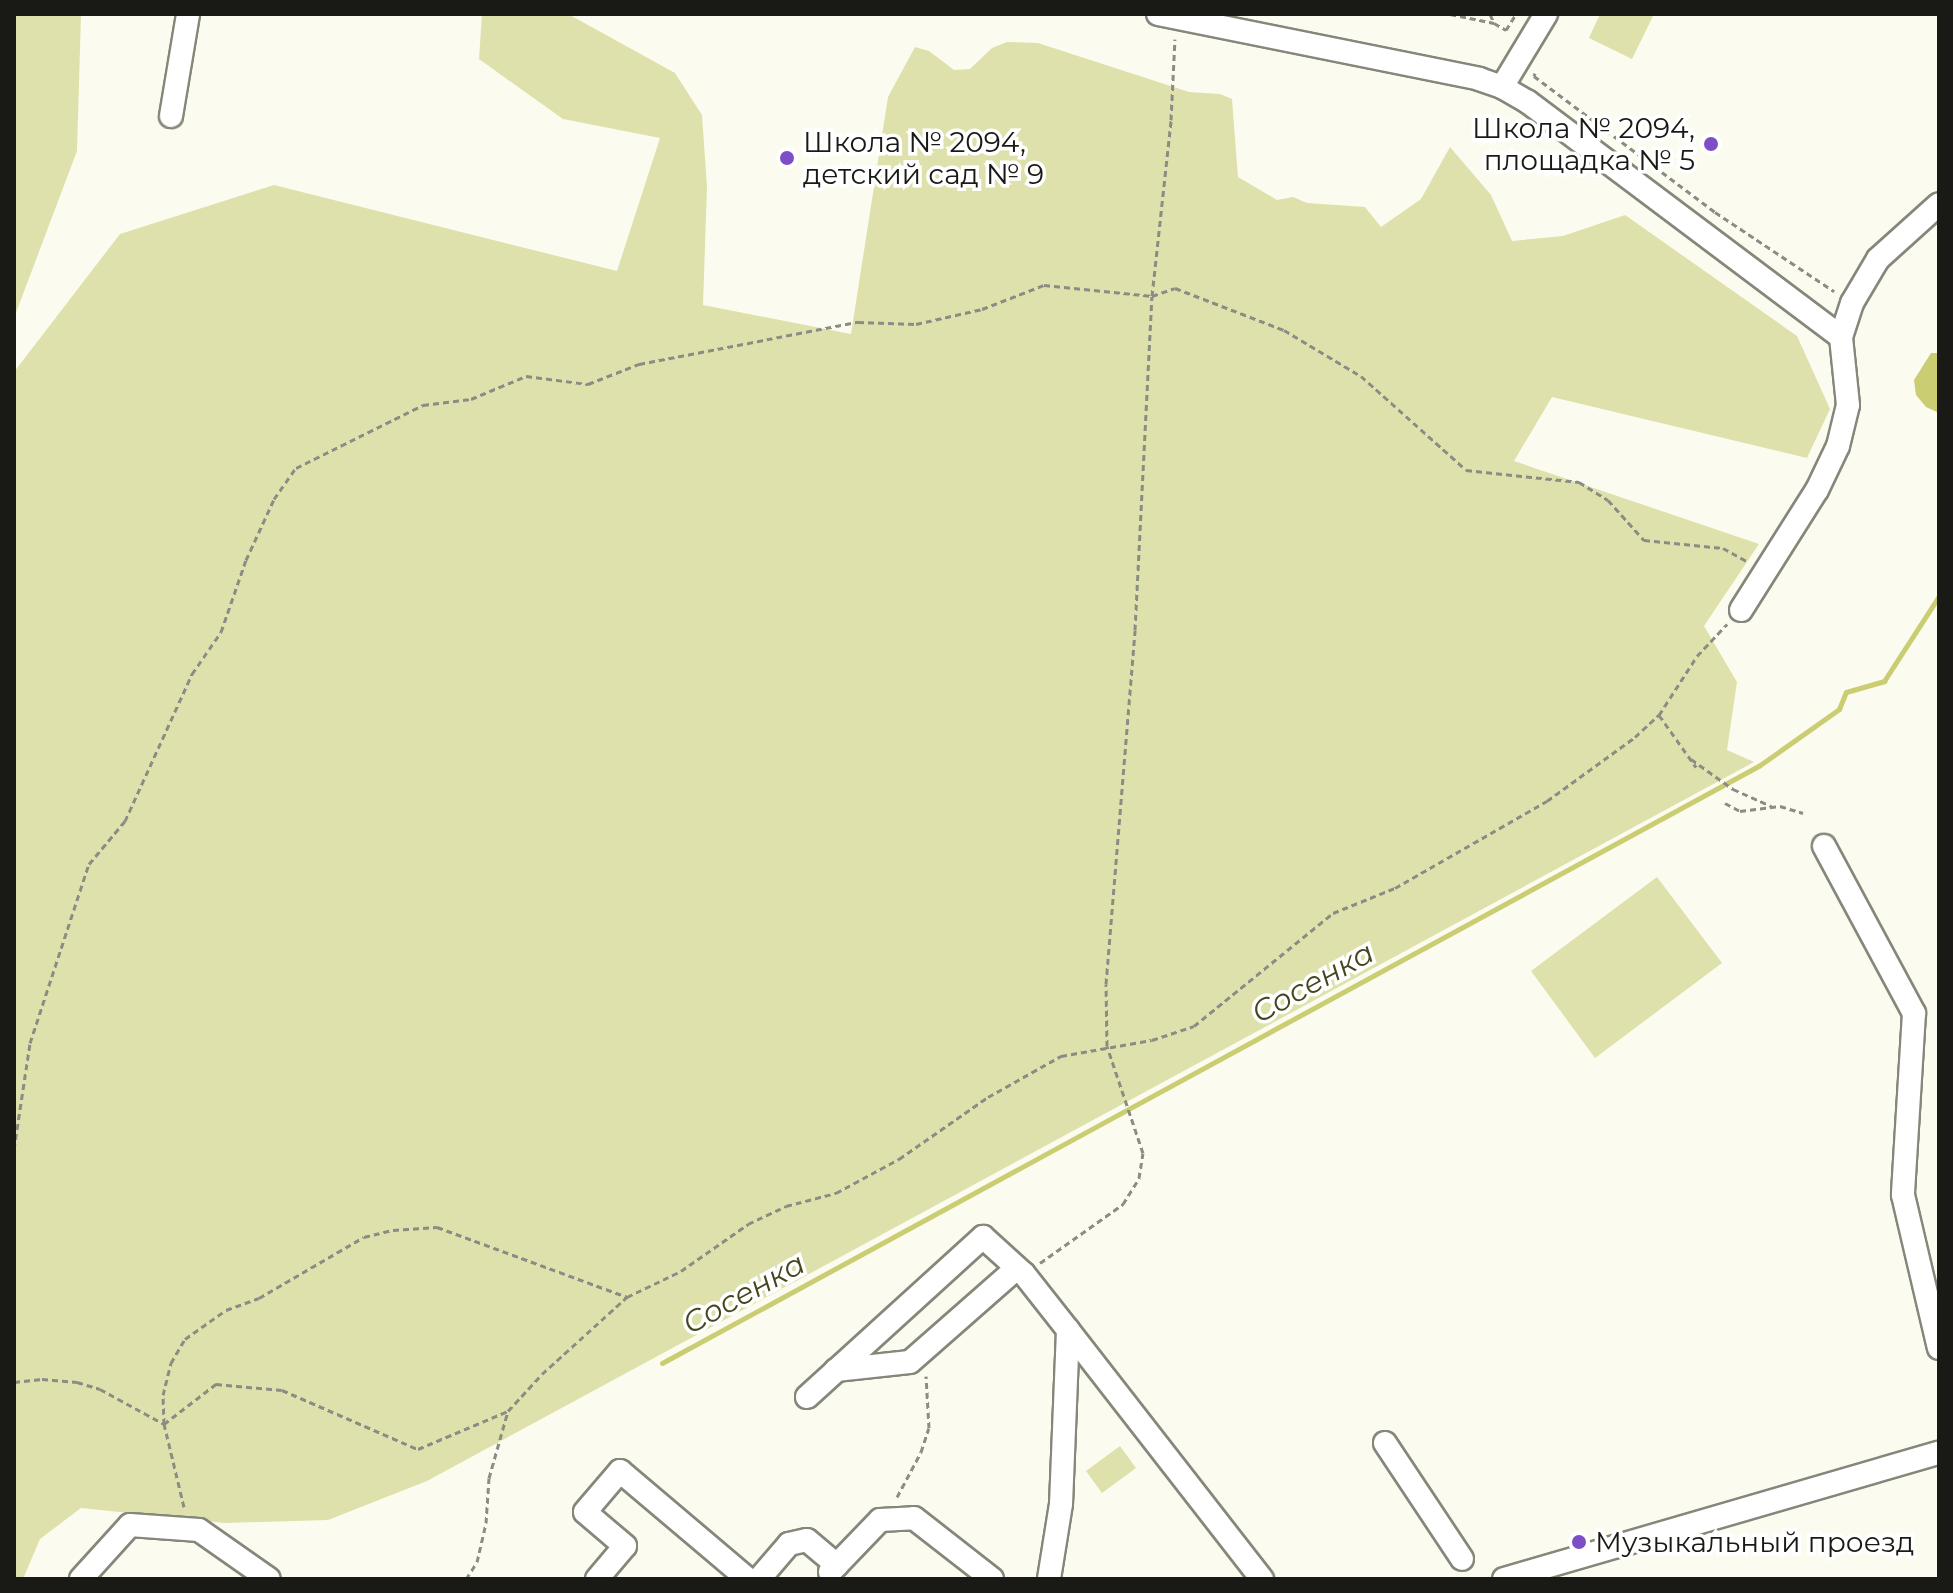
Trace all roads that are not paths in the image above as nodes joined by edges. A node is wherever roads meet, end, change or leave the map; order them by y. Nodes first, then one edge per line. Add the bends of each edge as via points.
1 (188, 14) edge
2 (1546, 14) edge
3 (1166, 15) edge
4 (1220, 20) edge
5 (1502, 87) junction
6 (171, 116) dead end
7 (1939, 204) edge
8 (1841, 337) junction
9 (1741, 610) road end
10 (1824, 846) dead end
11 (1020, 1271) junction
12 (1068, 1330) junction
13 (1939, 1348) edge
14 (836, 1370) junction
15 (807, 1397) dead end
16 (1385, 1443) dead end
17 (1939, 1453) edge
18 (1462, 1559) dead end
19 (833, 1574) edge
20 (747, 1578) edge
21 (81, 1579) edge
22 (269, 1579) edge
23 (597, 1579) edge
24 (992, 1579) edge
25 (1049, 1579) edge
26 (1262, 1579) edge
27 (1504, 1579) edge

1 - 6 street
2 - 5 street
3 - 4 street
4 - 5 street
5 - 8 street
7 - 8 street via 1878,259 1852,303
8 - 9 street via 1848,405 1838,446 1817,490
10 - 13 street via 1914,1013 1903,1195
11 - 12 street
11 - 14 street via 910,1362
11 - 14 street via 983,1237
12 - 25 street via 1061,1504
12 - 26 street
14 - 15 street
16 - 18 street
17 - 27 street
19 - 20 street via 807,1540 789,1544
19 - 24 street via 880,1520 914,1518
20 - 23 street via 620,1471 585,1512 625,1546
21 - 22 street via 130,1525 199,1530

